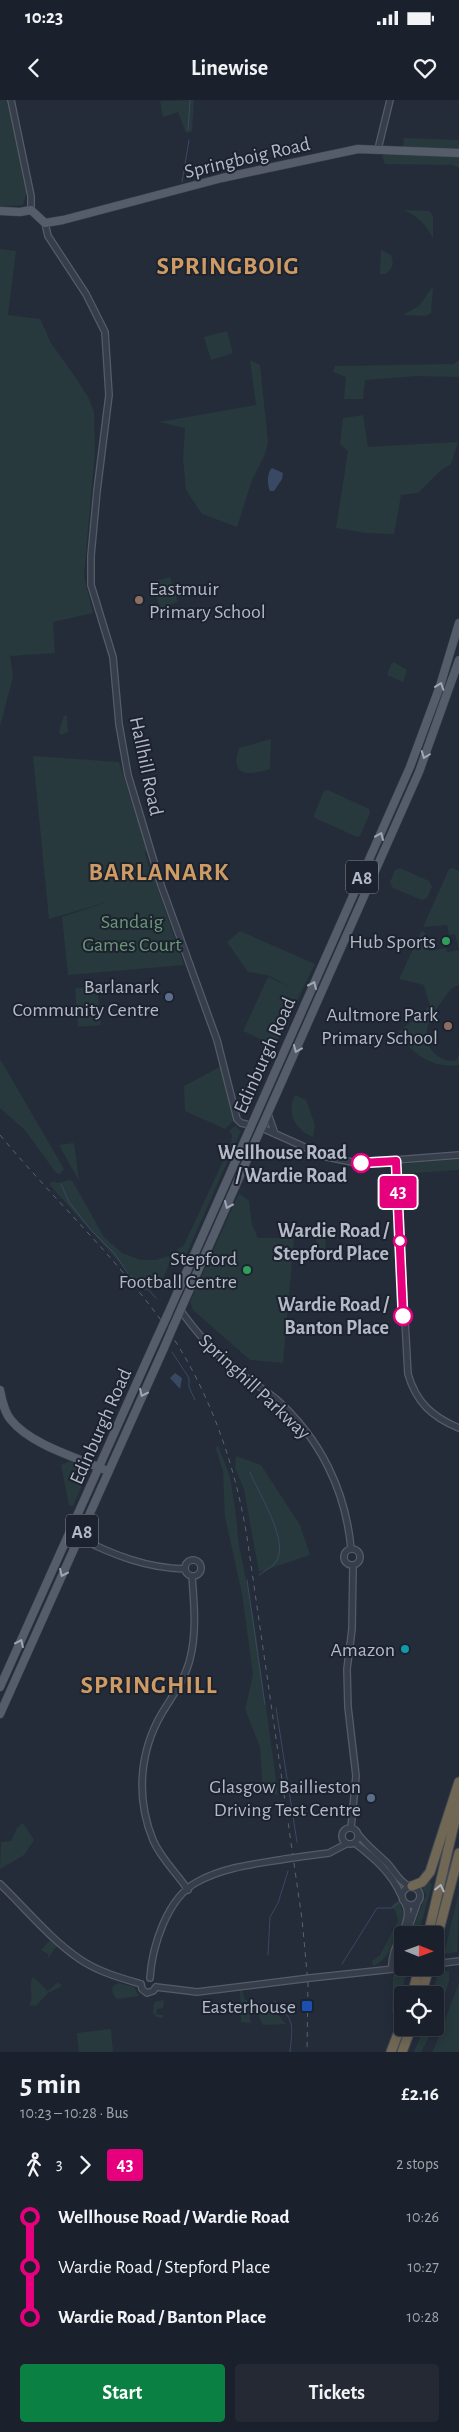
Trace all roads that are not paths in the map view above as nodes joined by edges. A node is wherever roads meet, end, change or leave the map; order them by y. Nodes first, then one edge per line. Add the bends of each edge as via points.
1 (11, 100) edge
2 (390, 100) edge
3 (378, 149) junction
4 (459, 153) edge
5 (31, 210) junction
6 (0, 211) edge
7 (45, 223) junction
8 (459, 623) edge
9 (459, 660) edge
10 (268, 1114) junction
11 (250, 1125) junction
12 (262, 1128) junction
13 (275, 1134) junction
14 (459, 1155) edge
15 (396, 1161) junction
16 (226, 1182) junction
17 (236, 1186) junction
18 (172, 1306) junction
19 (181, 1311) junction
20 (0, 1390) edge
21 (459, 1428) edge
22 (99, 1467) junction
23 (107, 1471) junction
24 (70, 1534) junction
25 (79, 1538) junction
26 (351, 1549) junction
27 (353, 1566) junction
28 (185, 1569) junction
29 (192, 1576) junction
30 (0, 1687) edge
31 (0, 1692) edge
32 (8, 1695) junction
33 (0, 1714) edge
34 (459, 1782) edge
35 (459, 1803) edge
36 (351, 1828) junction
37 (358, 1834) junction
38 (355, 1843) junction
39 (346, 1844) junction
40 (459, 1852) edge
41 (0, 1884) edge
42 (411, 1886) junction
43 (188, 1890) junction
44 (401, 1895) junction
45 (418, 1901) junction
46 (405, 1903) junction
47 (409, 1926) edge
48 (430, 1926) edge
49 (440, 1926) edge
50 (459, 1961) edge
51 (444, 1963) edge
52 (394, 1964) edge
53 (392, 1969) junction
54 (150, 1978) junction
55 (141, 1984) junction
56 (156, 1987) junction
57 (398, 2036) edge
58 (408, 2036) edge
59 (392, 2052) edge
60 (402, 2052) edge

1 - 5 street via 31,196
2 - 3 street
3 - 4 main road, Springboig Road
3 - 7 main road, Springboig Road via 358,149 230,176
5 - 6 main road
5 - 7 main road
7 - 11 street, Hallhill Road via 48,236 86,294 105,332 109,395 96,491 91,585 113,657 125,762 161,885 217,1040 237,1119
11 -> 8 main road, Edinburgh Road / A8 via 410,767
9 -> 10 main road, Edinburgh Road / A8 via 419,772
10 - 12 main road, Edinburgh Road / A8
10 - 13 street
11 - 12 main road
11 - 16 main road, Edinburgh Road / A8
12 - 13 street
12 - 17 main road, Edinburgh Road / A8
13 - 15 street via 328,1157 357,1163
14 - 15 street
15 - 21 street via 408,1374 417,1397 428,1411
16 - 17 main road
16 - 18 main road, Edinburgh Road / A8
17 -> 19 main road, Edinburgh Road / A8
18 - 19 main road
18 - 22 main road, Edinburgh Road / A8, bridge
19 -> 23 main road, Edinburgh Road / A8, bridge
19 - 26 street, Springhill Parkway via 226,1362 275,1399 315,1442 344,1504
20 - 22 main road via 9,1418 20,1429
22 - 23 main road
22 - 24 main road, Edinburgh Road / A8
23 - 25 main road, Edinburgh Road / A8
24 - 25 main road, A8
30 -> 24 main road, Edinburgh Road / A8
25 - 28 street via 134,1562 159,1568
25 -> 32 main road, Edinburgh Road / A8
26 - 27 street via 344,1557
26 - 27 street via 359,1552 361,1557
27 - 36 street via 352,1629 347,1669 356,1776
28 - 29 street
28 - 29 street via 190,1561 197,1562 200,1570
29 - 43 street via 194,1629 190,1659 180,1686 151,1734 142,1771 142,1803 152,1836 166,1862
31 - 32 main road
32 - 33 main road, Edinburgh Road / A8
34 - 42 highway via 430,1872 422,1882
48 -> 35 highway
36 - 37 street
36 - 39 street via 341,1835
37 - 38 street
37 - 42 street via 400,1880
38 - 39 street
38 - 44 street via 388,1872
39 - 43 street, bridge via 329,1853 233,1868 196,1883
40 - 49 highway
41 - 55 street via 82,1961 113,1976
42 - 44 street
42 - 45 street via 420,1892
43 - 54 street via 158,1931
44 - 46 street
45 - 46 street via 411,1905
45 - 47 street
46 - 53 street via 408,1915 390,1958
50 - 51 street
52 - 53 street
53 - 56 street, bridge via 198,1992
54 - 55 street
54 - 56 street
55 - 56 street via 147,1993
57 - 59 highway
58 - 60 highway

